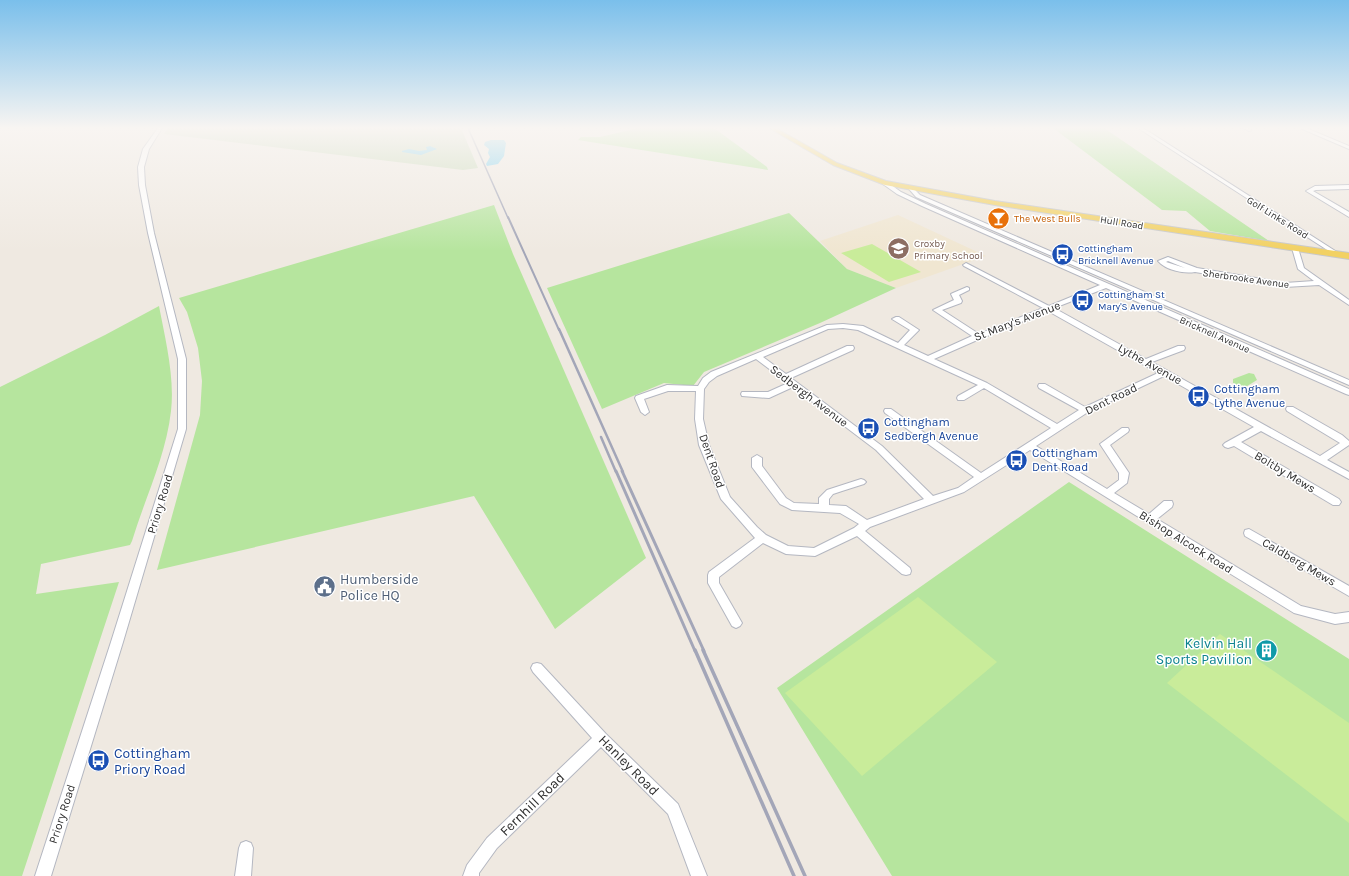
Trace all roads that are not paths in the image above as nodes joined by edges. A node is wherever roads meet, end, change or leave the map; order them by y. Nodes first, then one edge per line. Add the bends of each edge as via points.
1 (141, 169) edge
2 (846, 169) edge
3 (1204, 169) edge
4 (886, 183) junction
5 (1349, 187) edge
6 (912, 189) junction
7 (1349, 215) edge
8 (1295, 248) junction
9 (1337, 254) junction
10 (1349, 256) edge
11 (967, 268) dead end
12 (1195, 270) dead end
13 (1321, 283) junction
14 (1106, 286) junction
15 (967, 289) dead end
16 (1349, 303) edge
17 (1050, 309) junction
18 (896, 319) dead end
19 (977, 336) junction
20 (899, 346) junction
21 (850, 348) dead end
22 (1181, 348) dead end
23 (758, 357) junction
24 (928, 359) junction
25 (1146, 362) junction
26 (1165, 373) junction
27 (785, 377) junction
28 (1349, 383) edge
29 (793, 384) junction
30 (984, 385) junction
31 (1042, 386) dead end
32 (700, 389) junction
33 (1349, 392) edge
34 (745, 394) dead end
35 (961, 398) dead end
36 (1290, 409) dead end
37 (1085, 410) junction
38 (888, 411) dead end
39 (645, 412) dead end
40 (1261, 427) junction
41 (1058, 428) junction
42 (1125, 430) dead end
43 (1030, 446) junction
44 (757, 458) dead end
45 (1320, 460) junction
46 (1349, 476) edge
47 (980, 477) junction
48 (861, 482) dead end
49 (1108, 493) junction
50 (930, 499) junction
51 (1336, 502) dead end
52 (1168, 504) dead end
53 (824, 506) junction
54 (1150, 519) junction
55 (862, 528) junction
56 (1248, 533) dead end
57 (762, 538) junction
58 (906, 571) dead end
59 (1349, 591) edge
60 (1349, 617) edge
61 (736, 623) dead end
62 (537, 668) dead end
63 (602, 738) junction
64 (246, 848) dead end
65 (42, 876) edge
66 (243, 876) edge
67 (471, 876) edge
68 (699, 876) edge

1 - 65 street, Priory Road via 151,233 182,359 182,429
2 - 4 main road, Hull Road
3 - 9 street, Golf Links Road
4 - 6 main road, Hull Road
4 - 14 street, Bricknell Avenue via 899,193 924,205
5 - 7 street via 1315,188 1309,191
6 - 8 main road, Hull Road
6 - 28 street, Bricknell Avenue via 918,196
8 - 9 main road, Hull Road
8 - 13 street via 1302,269
9 - 10 main road, Hull Road
11 - 17 street, Lythe Avenue
12 - 13 street, Sherbrooke Avenue via 1284,285
13 - 16 street
14 - 17 street, St Mary's Avenue
14 - 33 street, Bricknell Avenue
15 - 19 street via 955,294 958,301 937,310
17 - 19 street, St Mary's Avenue
17 - 25 street, Lythe Avenue
18 - 20 street via 915,330
19 - 24 street, St Mary's Avenue
20 - 23 street via 860,328 826,327
20 - 24 street
21 - 27 street
22 - 25 street
23 - 27 street, Sedbergh Avenue
23 - 32 street via 714,374
24 - 30 street
25 - 26 street, Lythe Avenue
26 - 37 street, Dent Road
26 - 40 street, Lythe Avenue
27 - 29 street, Sedbergh Avenue
29 - 34 street via 769,395
29 - 50 street, Sedbergh Avenue via 879,448
30 - 35 street
30 - 41 street
31 - 37 street
32 - 39 street via 667,388 639,398
32 - 57 street, Dent Road via 699,420 704,446 716,479 726,499
36 - 45 street via 1346,443
37 - 41 street, Dent Road
38 - 47 street
40 - 45 street, Lythe Avenue
40 - 51 street, Boltby Mews via 1231,444
41 - 43 street, Dent Road
42 - 49 street via 1105,444 1124,473 1124,481
43 - 47 street, Dent Road
43 - 49 street, Bishop Alcock Road
44 - 53 street via 757,467 783,501 792,506
45 - 46 street, Lythe Avenue
47 - 50 street, Dent Road via 961,490
48 - 53 street via 830,492 824,498
49 - 54 street, Bishop Alcock Road
50 - 55 street, Dent Road
52 - 54 street
53 - 55 street via 842,509
54 - 60 street, Bishop Alcock Road via 1298,610 1335,619
55 - 57 street, Dent Road via 815,552 786,550
55 - 58 street
56 - 59 street, Caldberg Mews
57 - 61 street via 713,575 714,583
62 - 63 street, Hanley Road
63 - 67 street, Fernhill Road via 492,843 472,870
63 - 68 street, Hanley Road via 673,809
64 - 66 street

